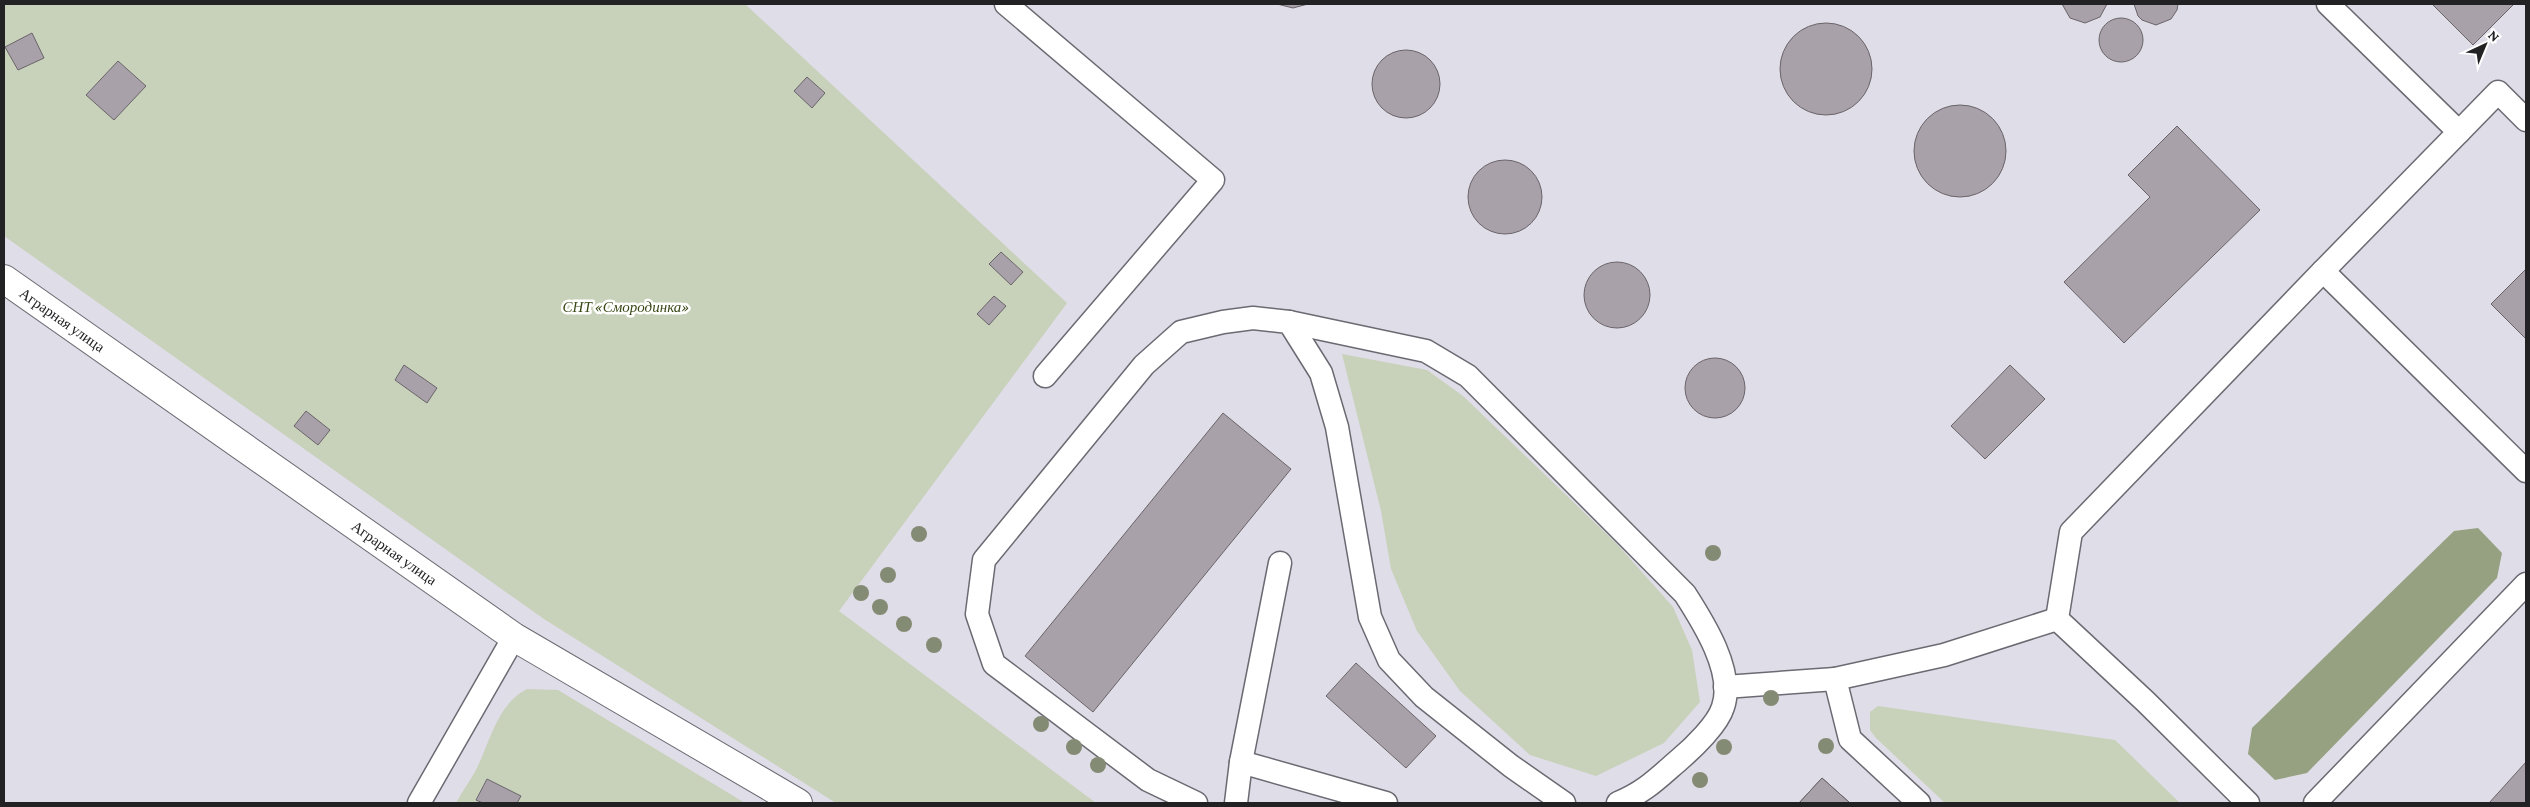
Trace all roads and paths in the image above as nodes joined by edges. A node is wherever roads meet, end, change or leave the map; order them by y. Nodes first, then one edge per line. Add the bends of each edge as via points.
1 (1006, 4) edge
2 (2328, 4) edge
3 (2526, 120) edge
4 (2459, 132) junction
5 (2323, 271) junction
6 (4, 279) edge
7 (1288, 322) junction
8 (1045, 376) dead end
9 (2526, 471) edge
10 (1280, 562) dead end
11 (2526, 584) edge
12 (2057, 619) junction
13 (514, 637) junction
14 (1835, 679) junction
15 (1725, 687) junction
16 (1241, 762) junction
17 (419, 803) edge
18 (798, 803) edge
19 (1196, 803) edge
20 (1236, 803) edge
21 (1386, 803) edge
22 (1564, 803) edge
23 (1618, 803) edge
24 (1920, 803) edge
25 (2248, 803) edge
26 (2315, 803) edge

1 - 8 lane via 1213,180
2 - 4 lane
3 - 4 lane via 2498,92
4 - 5 lane
5 - 9 lane
5 - 12 lane via 2071,532
6 - 13 street, Аграрная улица
7 - 15 lane via 1426,351 1468,376 1686,594 1706,626 1722,664
7 - 19 lane via 1253,318 1181,332 1144,365 984,560 977,614 994,664 1148,780
7 - 22 lane via 1321,374 1332,409 1370,617 1389,660 1424,697
10 - 16 lane
11 - 26 lane
12 - 14 lane via 1944,655
12 - 25 lane
13 - 17 lane
13 - 18 street, Аграрная улица
14 - 15 lane
14 - 24 lane via 1850,739
15 - 23 lane via 1723,707 1699,743 1641,793
16 - 20 lane
16 - 21 lane

